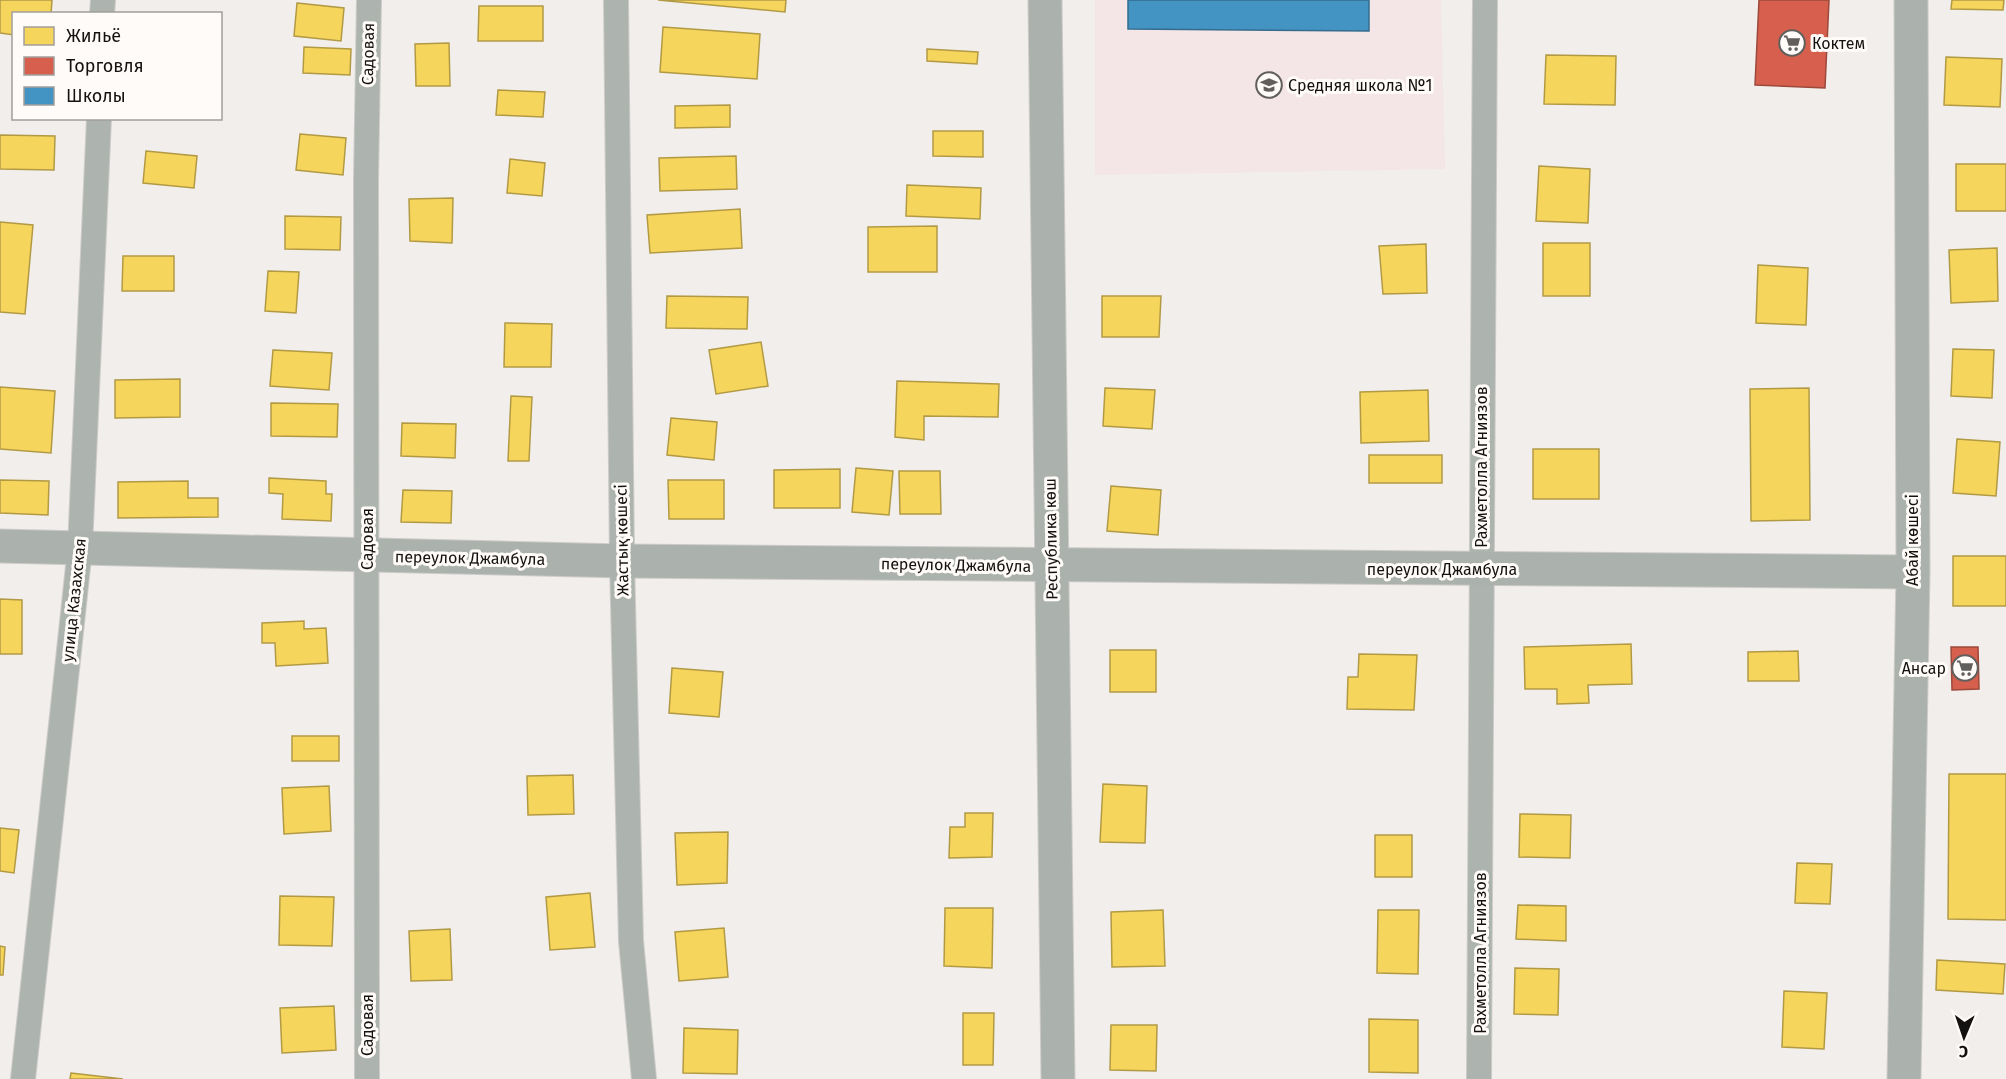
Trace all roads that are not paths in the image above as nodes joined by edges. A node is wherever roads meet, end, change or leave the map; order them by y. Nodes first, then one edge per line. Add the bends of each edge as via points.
1 (369, 0) edge
2 (616, 0) edge
3 (1045, 0) edge
4 (1485, 0) edge
5 (1911, 0) edge
6 (99, 120) edge
7 (0, 546) edge
8 (80, 548) junction
9 (367, 557) junction
10 (622, 561) junction
11 (1052, 566) junction
12 (1480, 569) junction
13 (1912, 572) junction
14 (23, 1079) edge
15 (367, 1079) edge
16 (644, 1079) edge
17 (1058, 1079) edge
18 (1479, 1079) edge
19 (1904, 1079) edge

1 - 9 street, Садовая
2 - 10 street, Жастық көшесі
3 - 11 main road, Республика көш
4 - 12 street, Рахметолла Агниязов
5 - 13 main road, Абай көшесі
6 - 8 street, улица Казахская
7 - 8 main road, переулок Джамбула
8 - 9 main road, переулок Джамбула
8 - 14 street, улица Казахская
9 - 10 main road, переулок Джамбула
9 - 15 street, Садовая
10 - 11 main road, переулок Джамбула
10 - 16 street, Жастық көшесі via 631,941
11 - 12 main road, переулок Джамбула
11 - 17 main road, Республика көш
12 - 13 main road, переулок Джамбула
12 - 18 street, Рахметолла Агниязов
13 - 19 main road, Абай көшесі

